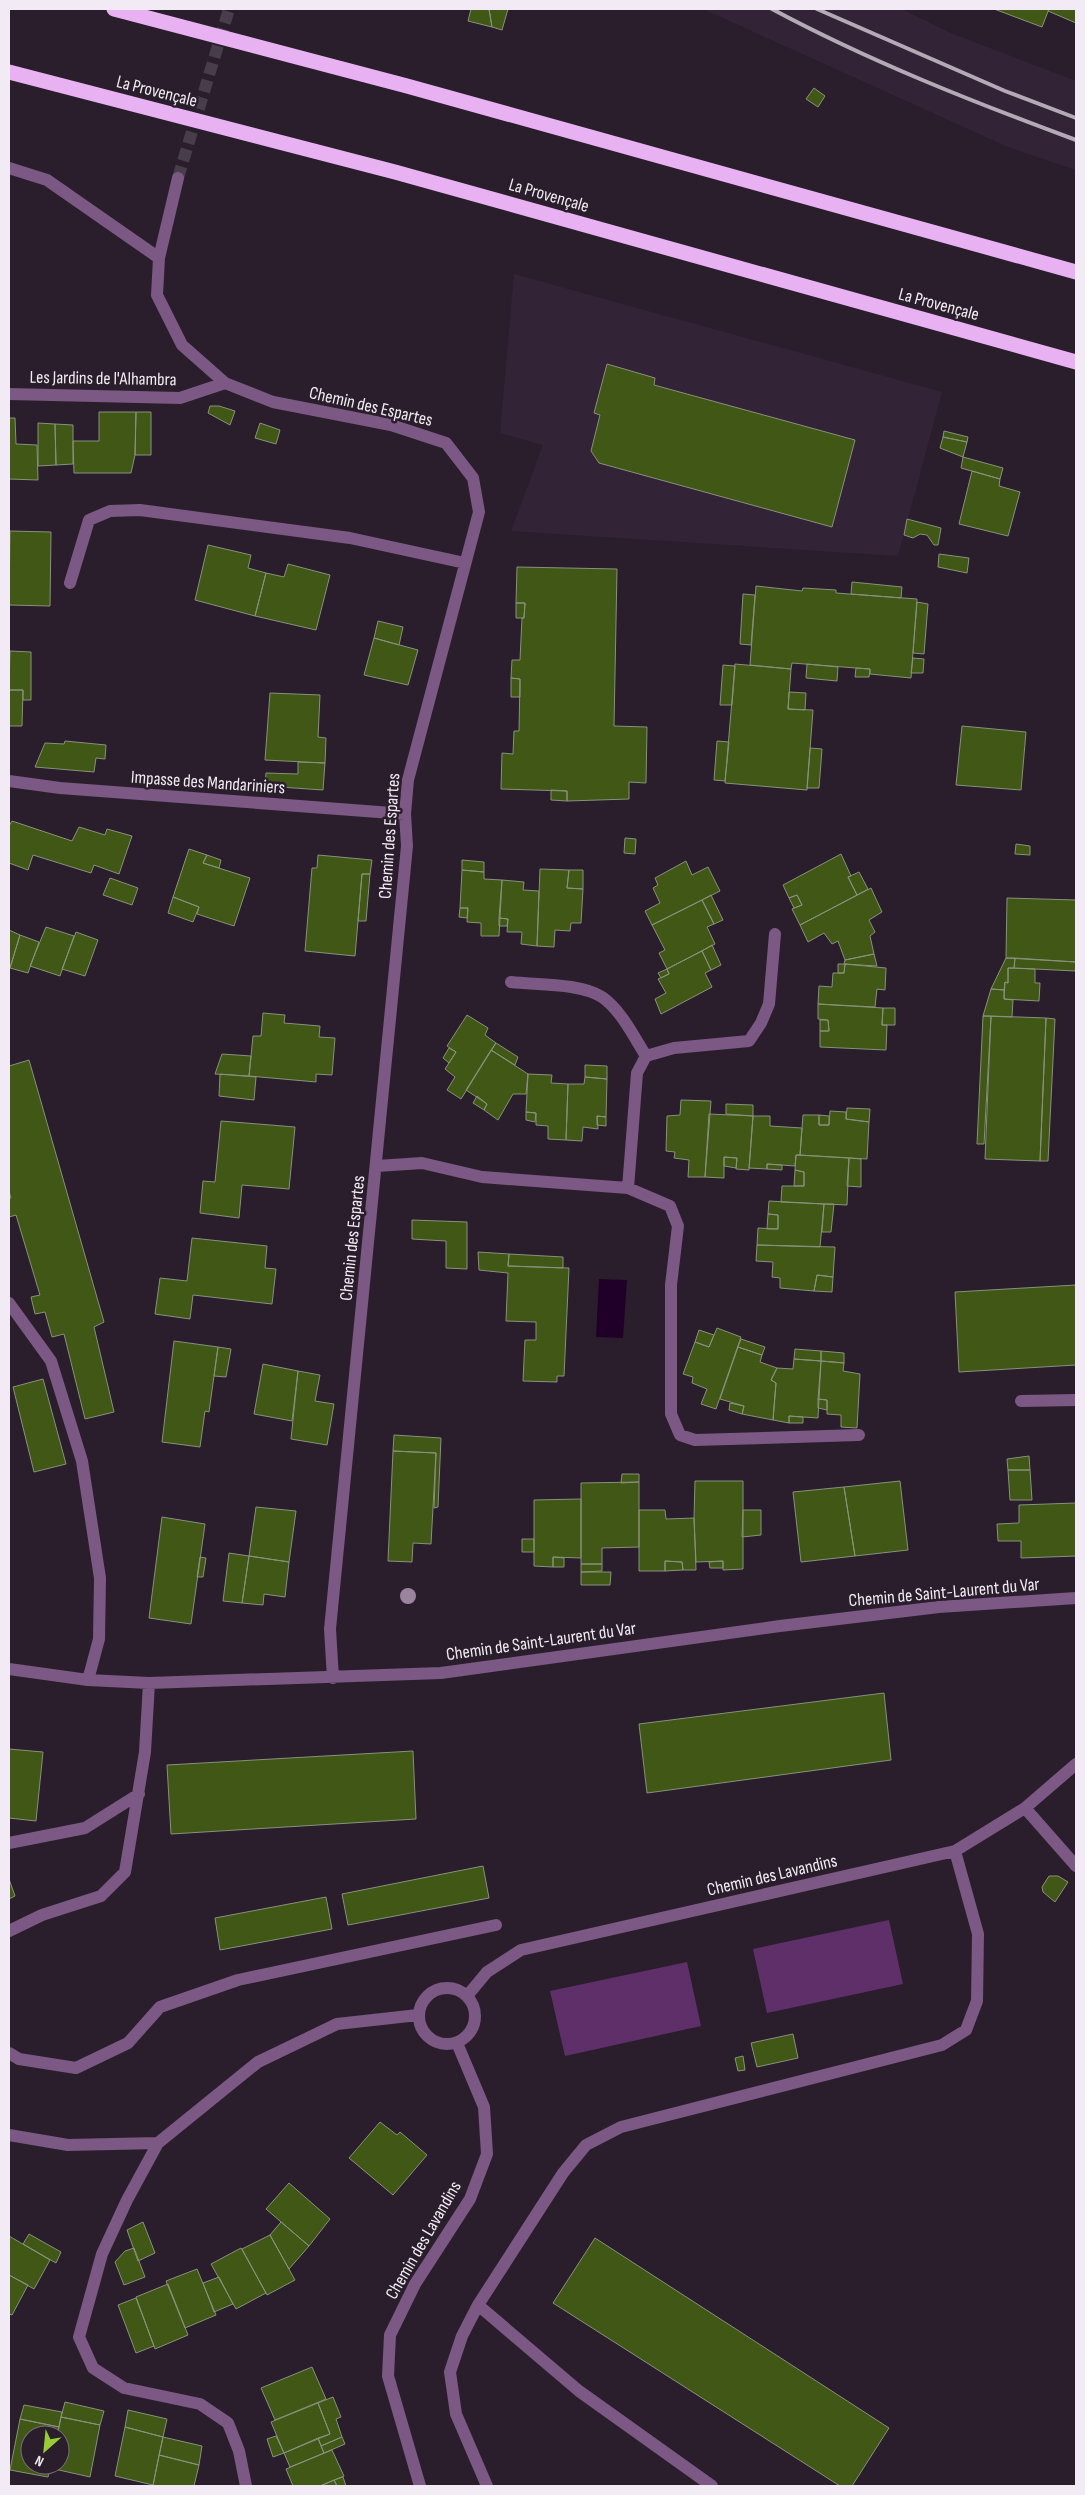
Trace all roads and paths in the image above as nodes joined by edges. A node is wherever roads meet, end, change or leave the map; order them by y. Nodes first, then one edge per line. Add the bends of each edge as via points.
1 (114, 9) edge
2 (9, 72) edge
3 (9, 168) edge
4 (178, 178) tunnel mouth
5 (159, 258) junction
6 (1076, 272) edge
7 (1076, 362) edge
8 (225, 383) junction
9 (9, 394) edge
10 (465, 563) junction
11 (70, 583) dead end
12 (9, 781) edge
13 (405, 814) junction
14 (775, 934) dead end
15 (511, 982) dead end
16 (646, 1056) junction
17 (377, 1166) junction
18 (628, 1188) junction
19 (9, 1303) edge
20 (1076, 1400) edge
21 (1021, 1401) dead end
22 (858, 1436) dead end
23 (1076, 1598) edge
24 (9, 1669) edge
25 (333, 1678) junction
26 (88, 1680) junction
27 (149, 1683) junction
28 (1076, 1764) edge
29 (139, 1794) junction
30 (1025, 1808) junction
31 (9, 1843) edge
32 (955, 1850) junction
33 (1076, 1866) edge
34 (496, 1925) dead end
35 (9, 1931) edge
36 (467, 1996) junction
37 (418, 2015) junction
38 (457, 2043) junction
39 (9, 2053) edge
40 (9, 2135) edge
41 (158, 2143) junction
42 (478, 2305) junction
43 (246, 2486) edge
44 (420, 2486) edge
45 (487, 2486) edge
46 (712, 2486) edge

1 - 6 highway via 407,86
2 - 7 highway, La Provençale via 396,172
3 - 5 street via 47,180
4 - 5 street, Chemin des Espartes
5 - 8 street, Chemin des Espartes via 157,295 182,344
8 - 9 street, Les Jardins de l'Alhambra via 180,398
8 - 10 street, Chemin des Espartes via 273,402 391,425 446,443 473,478 479,512
10 - 11 street via 350,538 140,510 110,511 89,520
10 - 13 street, Chemin des Espartes via 408,780
12 - 13 street, Impasse des Mandariniers via 60,788
13 - 17 street, Chemin des Espartes via 407,846
14 - 16 street via 769,1004 749,1041 674,1048
15 - 16 street via 586,989 603,998 619,1014
16 - 18 street via 638,1073
17 - 18 street via 422,1163 482,1177
17 - 25 street, Chemin des Espartes via 330,1629
18 - 22 street via 670,1206 678,1226 671,1285 670,1414 680,1436 695,1440
19 - 26 street via 52,1361 82,1461 100,1578 98,1639
20 - 21 street
23 - 25 street, Chemin de Saint-Laurent du Var via 939,1608 790,1625 441,1673
24 - 26 street, Chemin de Saint-Laurent du Var
25 - 27 street, Chemin de Saint-Laurent du Var
26 - 27 street, Chemin de Saint-Laurent du Var
27 - 29 street
28 - 30 street, Chemin des Lavandins
29 - 31 street via 85,1828
29 - 35 street via 125,1872 101,1896 42,1915
30 - 32 street, Chemin des Lavandins
30 - 33 street
32 - 36 street, Chemin des Lavandins via 521,1950 487,1972
32 - 42 street via 978,1934 977,2001 966,2030 942,2045 621,2127 586,2145 563,2173
34 - 39 street via 238,1980 160,2007 128,2043 76,2068 19,2059
36 - 37 street via 451,1988 433,1991 420,2005
36 - 38 street via 472,2004 474,2022 471,2031
37 - 38 street via 419,2024 430,2039 448,2045
37 - 41 street via 337,2024 258,2062
38 - 44 street, Chemin des Lavandins via 484,2107 487,2154 470,2199 415,2284 390,2336 388,2376
40 - 41 street via 68,2145
41 - 43 street via 102,2254 79,2337 93,2368 124,2388 200,2404 228,2423 239,2450
42 - 45 street via 462,2336 450,2372 456,2414
42 - 46 street via 579,2391

